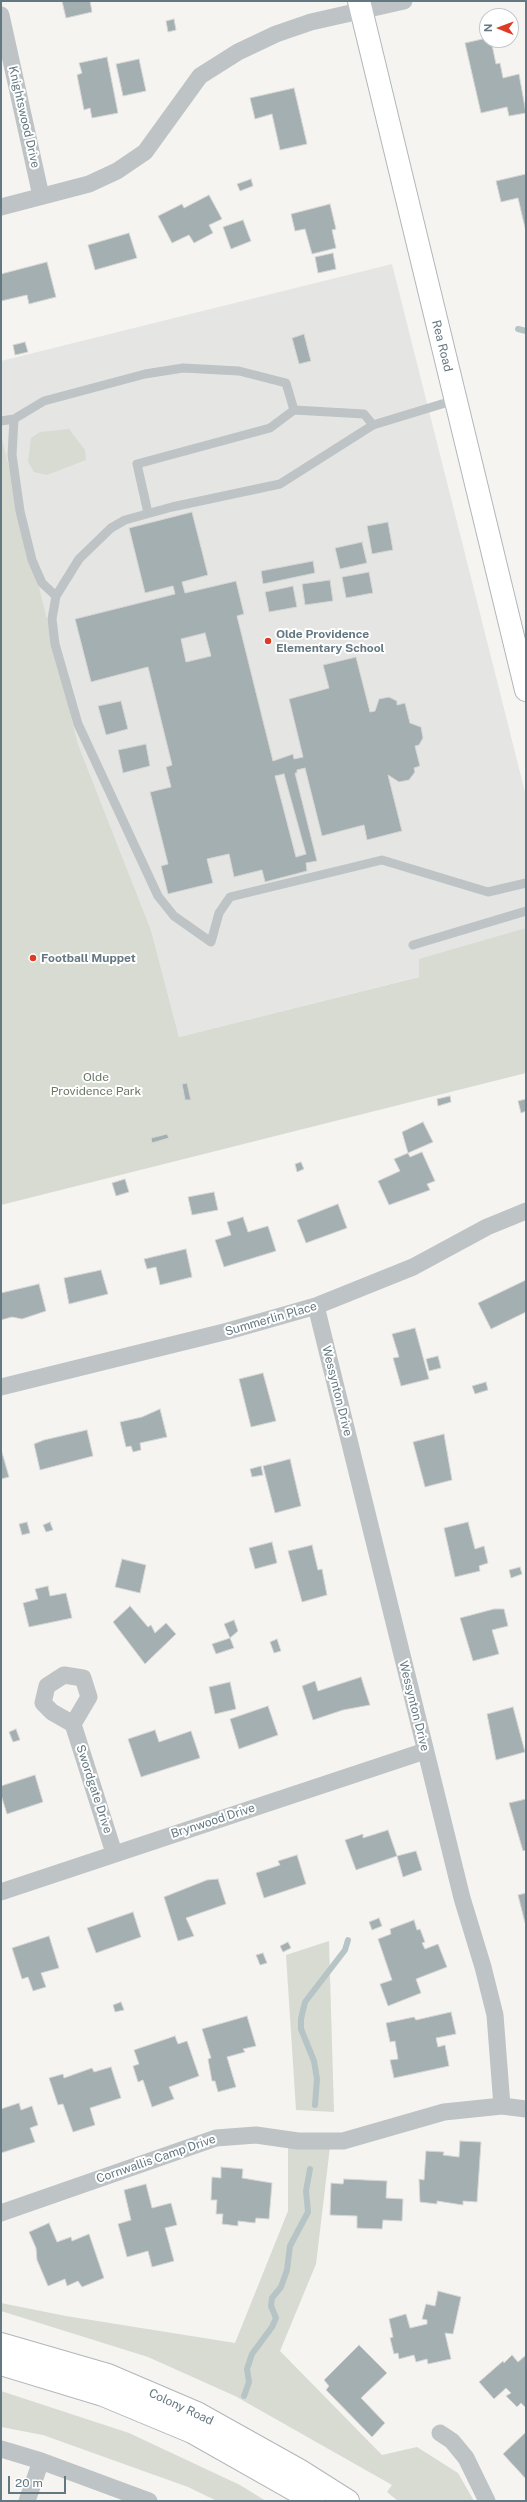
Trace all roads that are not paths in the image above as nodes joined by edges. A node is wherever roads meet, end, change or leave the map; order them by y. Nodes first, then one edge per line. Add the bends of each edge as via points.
1 (404, 1) edge
2 (360, 6) edge
3 (1, 15) edge
4 (41, 196) junction
5 (1, 206) edge
6 (455, 400) junction
7 (294, 410) junction
8 (14, 419) junction
9 (1, 421) edge
10 (373, 425) junction
11 (148, 513) junction
12 (56, 596) junction
13 (526, 690) edge
14 (526, 883) edge
15 (526, 911) edge
16 (413, 945) dead end
17 (526, 1211) edge
18 (316, 1306) junction
19 (1, 1387) edge
20 (73, 1724) dead end
21 (426, 1751) junction
22 (114, 1854) junction
23 (1, 1892) edge
24 (502, 2106) junction
25 (526, 2109) edge
26 (1, 2213) edge
27 (1, 2344) edge
28 (1, 2364) edge
29 (440, 2432) dead end
30 (1, 2449) edge
31 (41, 2461) junction
32 (27, 2501) edge
33 (149, 2501) edge
34 (314, 2501) edge
35 (348, 2501) edge
36 (487, 2501) edge

1 - 2 street
2 - 4 street via 276,34 238,52 200,76 177,106 162,132 135,160 117,172 90,184
2 - 6 main road, Rea Road
3 - 4 street, Knightswood Drive
4 - 5 street
6 - 10 lane
6 - 13 main road, Rea Road
7 - 8 lane via 286,383 239,371 183,368 145,374 44,401
7 - 10 lane via 364,414
7 - 11 lane via 270,428 137,464
8 - 9 lane
8 - 12 lane via 12,455 20,511 32,560 42,582
10 - 11 lane via 280,484
11 - 12 lane via 125,520 111,528 79,559
12 - 14 lane via 52,619 55,644 78,724 158,896 174,916 211,942 219,912 230,897 382,860 488,892
15 - 16 lane
17 - 18 street, Summerlin Place via 487,1227 412,1268
18 - 19 street, Summerlin Place via 228,1331
18 - 21 street, Wessynton Drive
20 - 22 street, Swordgate Drive
21 - 22 street, Brynwood Drive
21 - 24 street, Wessynton Drive via 462,1898 495,2015
22 - 23 street, Brynwood Drive
24 - 25 street, Cornwallis Camp Drive
24 - 26 street, Cornwallis Camp Drive via 444,2112 343,2141 298,2141 256,2135 216,2138
27 - 35 main road, Colony Road via 108,2375 197,2412
28 - 34 main road, Colony Road via 103,2395 192,2432
29 - 36 street via 452,2441 466,2458
30 - 31 street
31 - 32 street
31 - 33 street

